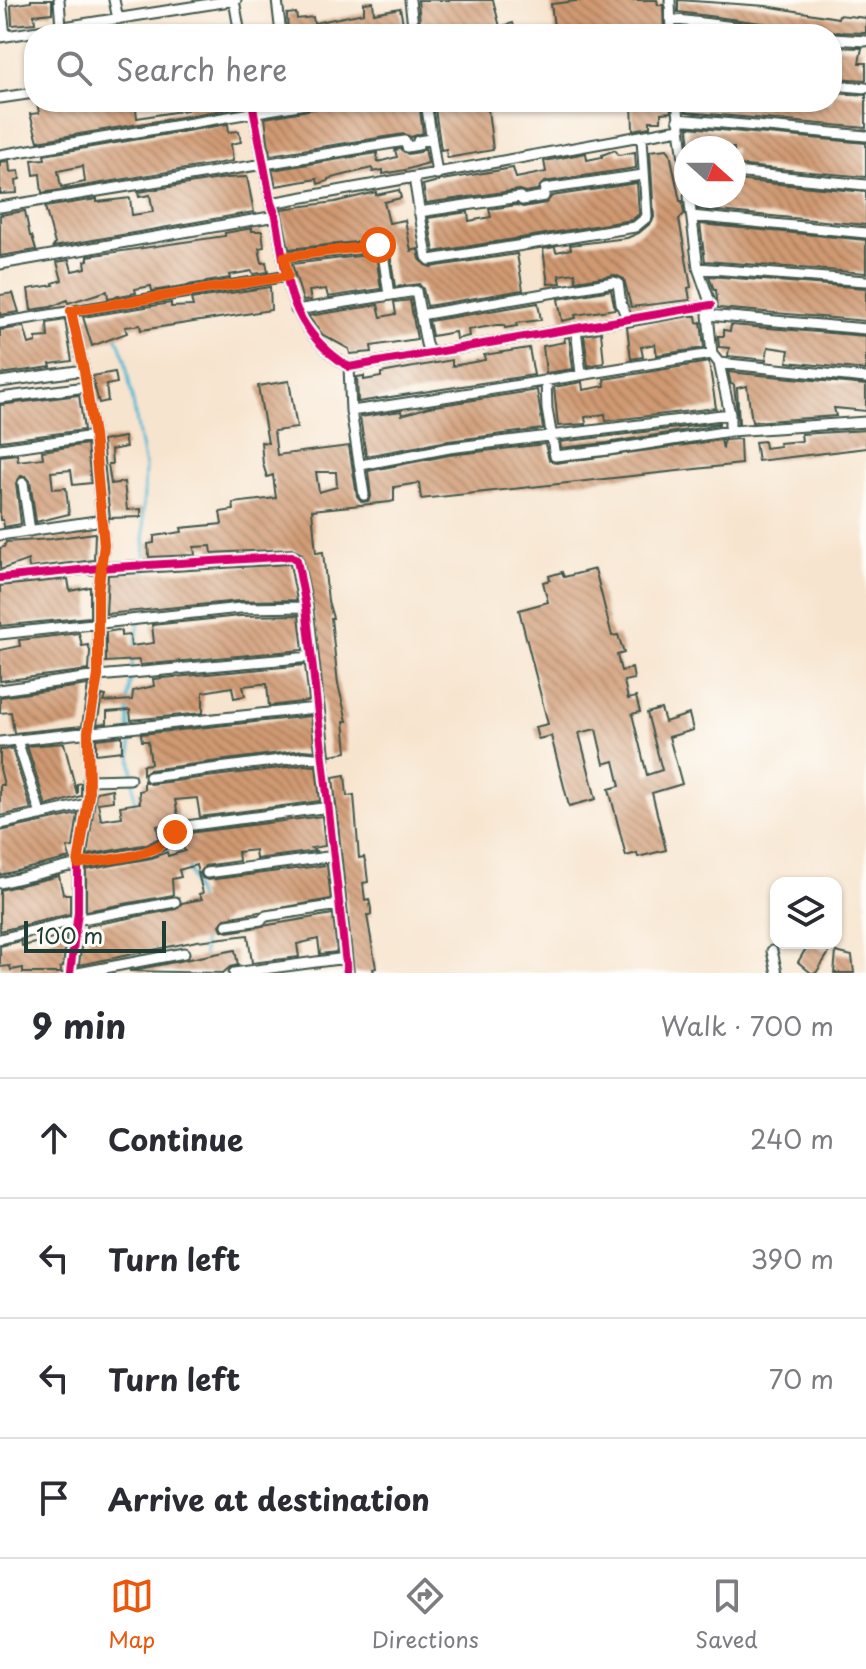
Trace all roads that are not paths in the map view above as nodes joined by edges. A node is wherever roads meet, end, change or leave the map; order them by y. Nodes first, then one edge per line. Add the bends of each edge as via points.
1 (1, 0) edge
2 (59, 0) edge
3 (114, 0) edge
4 (234, 0) edge
5 (277, 0) edge
6 (410, 0) edge
7 (670, 0) edge
8 (166, 5) edge
9 (118, 19) junction
10 (670, 19) junction
11 (61, 24) edge
12 (82, 24) edge
13 (238, 24) edge
14 (280, 24) edge
15 (412, 24) edge
16 (670, 24) edge
17 (710, 24) edge
18 (24, 33) edge
19 (2, 36) edge
20 (842, 40) edge
21 (866, 41) edge
22 (842, 86) edge
23 (866, 88) edge
24 (24, 94) edge
25 (0, 98) edge
26 (227, 112) edge
27 (254, 112) edge
28 (427, 112) edge
29 (677, 112) edge
30 (678, 124) junction
31 (680, 136) edge
32 (866, 136) edge
33 (642, 138) junction
34 (431, 139) junction
35 (0, 155) edge
36 (263, 163) junction
37 (746, 173) edge
38 (437, 174) junction
39 (643, 175) junction
40 (414, 178) junction
41 (866, 185) edge
42 (271, 203) junction
43 (0, 207) edge
44 (691, 208) edge
45 (419, 212) junction
46 (276, 216) junction
47 (692, 216) junction
48 (866, 233) edge
49 (284, 257) junction
50 (0, 264) edge
51 (698, 268) junction
52 (288, 276) junction
53 (866, 281) edge
54 (389, 295) junction
55 (296, 310) junction
56 (709, 310) junction
57 (71, 311) junction
58 (420, 315) junction
59 (628, 320) junction
60 (0, 323) edge
61 (576, 328) junction
62 (866, 329) edge
63 (430, 353) junction
64 (712, 354) junction
65 (719, 363) junction
66 (349, 367) junction
67 (84, 370) junction
68 (581, 374) junction
69 (866, 378) edge
70 (546, 380) junction
71 (0, 382) edge
72 (86, 387) junction
73 (0, 398) edge
74 (351, 411) junction
75 (730, 414) junction
76 (866, 422) edge
77 (730, 431) junction
78 (551, 434) junction
79 (94, 436) junction
80 (0, 449) edge
81 (361, 465) junction
82 (23, 483) dead end
83 (364, 495) dead end
84 (103, 520) junction
85 (30, 531) junction
86 (0, 535) edge
87 (99, 568) junction
88 (0, 578) edge
89 (306, 607) junction
90 (99, 622) junction
91 (0, 634) edge
92 (311, 657) junction
93 (98, 676) junction
94 (0, 690) edge
95 (316, 708) junction
96 (88, 732) junction
97 (17, 740) junction
98 (0, 742) edge
99 (324, 759) junction
100 (150, 777) dead end
101 (130, 779) dead end
102 (88, 780) junction
103 (87, 804) junction
104 (330, 807) junction
105 (41, 815) junction
106 (0, 824) edge
107 (335, 856) junction
108 (78, 864) junction
109 (207, 873) dead end
110 (0, 883) edge
111 (175, 902) dead end
112 (339, 905) junction
113 (76, 920) junction
114 (227, 925) dead end
115 (0, 939) edge
116 (772, 951) dead end
117 (184, 953) dead end
118 (346, 958) junction
119 (70, 973) edge
120 (78, 973) edge
121 (234, 973) edge
122 (347, 973) edge
123 (777, 973) edge

1 - 19 street
2 - 11 street
3 - 9 street
4 - 8 street
4 - 13 street
5 - 14 street
6 - 15 street
7 - 10 street
8 - 9 street
9 - 12 street
10 - 16 street
10 - 17 street
18 - 19 street
20 - 21 street
22 - 23 street
24 - 25 street
26 - 35 street
27 - 36 street
28 - 34 street
29 - 30 street
30 - 31 street
30 - 32 street
30 - 33 street
33 - 38 street
33 - 39 street
34 - 36 street via 407,147 405,141
34 - 38 street
36 - 42 street
36 - 43 street
37 - 41 street
38 - 40 street
39 - 45 street via 545,189 544,196 522,200
39 - 45 street via 647,217 635,227 430,260
40 - 42 street
40 - 45 street
42 - 46 street
44 - 47 street
46 - 49 street
46 - 50 street
47 - 48 street
47 - 51 street
49 - 52 street
49 - 54 street via 382,246
51 - 53 street
51 - 56 street
52 - 55 street
52 - 57 street
54 - 55 street
54 - 58 street via 416,291
55 - 66 street via 305,329
56 - 59 street
56 - 62 street
56 - 64 street
57 - 60 street
57 - 67 street
58 - 59 street via 614,282
58 - 63 street
59 - 61 street
61 - 63 street
61 - 68 street
63 - 66 street
64 - 65 street
64 - 68 street
65 - 69 street
65 - 75 street
66 - 74 street
67 - 71 street
67 - 72 street
68 - 70 street
70 - 74 street
70 - 78 street
72 - 73 street
72 - 79 street
74 - 81 street
75 - 77 street
75 - 78 street
76 - 77 street
77 - 78 street via 555,456
78 - 81 street
79 - 80 street
79 - 84 street
81 - 83 street
82 - 85 street
84 - 85 street
84 - 87 street
85 - 86 street
87 - 88 street
87 - 89 street via 292,556 299,564
87 - 90 street
89 - 90 street
89 - 92 street
90 - 91 street
90 - 93 street
92 - 93 street
92 - 95 street
93 - 94 street
93 - 96 street
95 - 96 street
95 - 99 street
96 - 97 street
96 - 102 street
97 - 98 street
97 - 105 street
99 - 100 street via 304,757
99 - 104 street
101 - 102 street
102 - 103 street
103 - 105 street
103 - 108 street
104 - 107 street
104 - 108 street via 186,826 151,851
105 - 106 street
107 - 109 street
107 - 112 street
108 - 110 street
108 - 113 street
111 - 113 street
112 - 114 street
112 - 118 street
113 - 115 street
113 - 119 street
116 - 123 street
117 - 120 street
118 - 121 street
118 - 122 street

